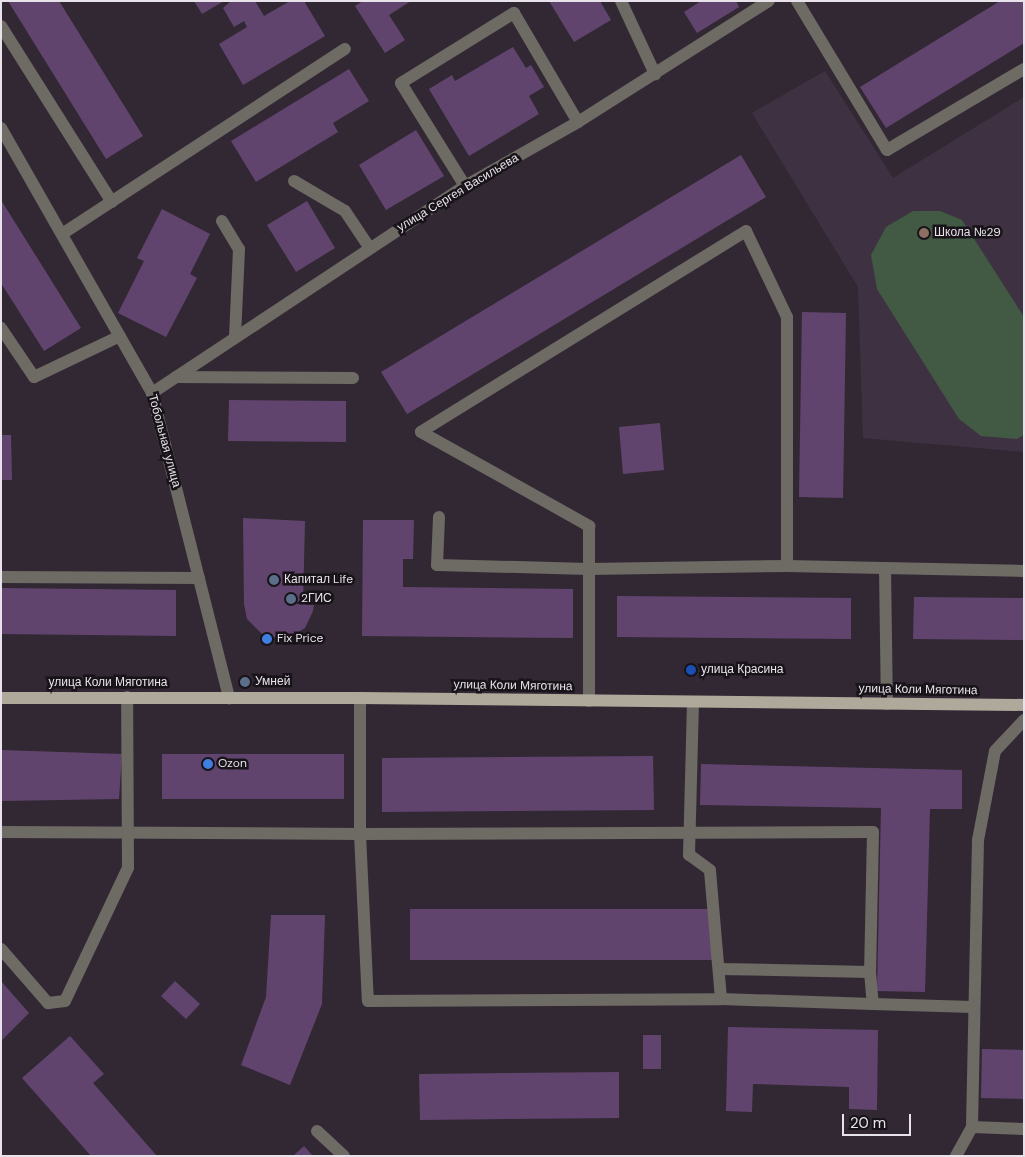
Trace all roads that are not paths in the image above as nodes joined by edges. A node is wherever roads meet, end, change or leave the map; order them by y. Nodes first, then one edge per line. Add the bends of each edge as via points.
1 (769, 1) edge
2 (797, 1) edge
3 (625, 3) edge
4 (1, 26) edge
5 (345, 50) dead end
6 (1024, 69) edge
7 (655, 74) junction
8 (578, 122) junction
9 (1, 128) edge
10 (294, 180) dead end
11 (465, 186) junction
12 (112, 202) junction
13 (222, 221) dead end
14 (62, 234) junction
15 (369, 247) junction
16 (1, 328) edge
17 (120, 336) junction
18 (235, 337) junction
19 (176, 376) junction
20 (353, 378) dead end
21 (152, 393) junction
22 (439, 516) dead end
23 (787, 566) junction
24 (885, 568) junction
25 (589, 569) junction
26 (1024, 571) edge
27 (1, 578) edge
28 (199, 578) junction
29 (127, 697) junction
30 (1, 698) edge
31 (229, 698) junction
32 (360, 698) junction
33 (589, 701) junction
34 (693, 702) junction
35 (887, 704) junction
36 (1024, 705) edge
37 (1024, 720) edge
38 (1, 832) edge
39 (690, 832) junction
40 (128, 834) junction
41 (360, 834) junction
42 (1, 949) edge
43 (718, 969) junction
44 (870, 972) junction
45 (721, 999) junction
46 (873, 1004) junction
47 (973, 1007) junction
48 (972, 1126) junction
49 (1024, 1128) edge
50 (317, 1131) dead end
51 (344, 1156) edge
52 (956, 1156) edge

1 - 7 street, улица Сергея Васильева
2 - 6 street via 887,150
3 - 7 street
4 - 12 street
5 - 12 street
7 - 8 street, улица Сергея Васильева
8 - 11 street, улица Сергея Васильева
8 - 11 street via 514,13 402,83
9 - 14 street, Тобольная улица
10 - 15 street via 345,211
11 - 15 street, улица Сергея Васильева
12 - 14 street
13 - 18 street via 240,249
14 - 17 street, Тобольная улица
15 - 18 street, улица Сергея Васильева
16 - 17 street via 34,377
17 - 21 street, Тобольная улица
18 - 19 street, улица Сергея Васильева
19 - 20 street
19 - 21 street, улица Сергея Васильева
21 - 28 street, Тобольная улица
22 - 25 street via 437,565
23 - 24 street
23 - 25 street
23 - 25 street via 787,317 746,231 421,432 589,526
24 - 26 street
24 - 35 street
25 - 33 street
27 - 28 street
28 - 31 street, Тобольная улица
29 - 30 main road, улица Коли Мяготина
29 - 31 main road, улица Коли Мяготина
29 - 40 street
31 - 32 main road, улица Коли Мяготина
32 - 33 main road, улица Коли Мяготина
32 - 41 street
33 - 34 main road, улица Коли Мяготина
34 - 35 main road, улица Коли Мяготина
34 - 39 street
35 - 36 main road, улица Коли Мяготина
37 - 47 street via 995,751 978,840
38 - 40 street
39 - 41 street
39 - 43 street via 689,855 710,870
39 - 44 street via 874,832
40 - 41 street
40 - 42 street via 128,868 66,1001 48,1003
41 - 45 street via 368,1001
43 - 44 street
43 - 45 street
44 - 46 street
45 - 46 street
46 - 47 street
47 - 48 street
48 - 49 street
48 - 52 street
50 - 51 street

